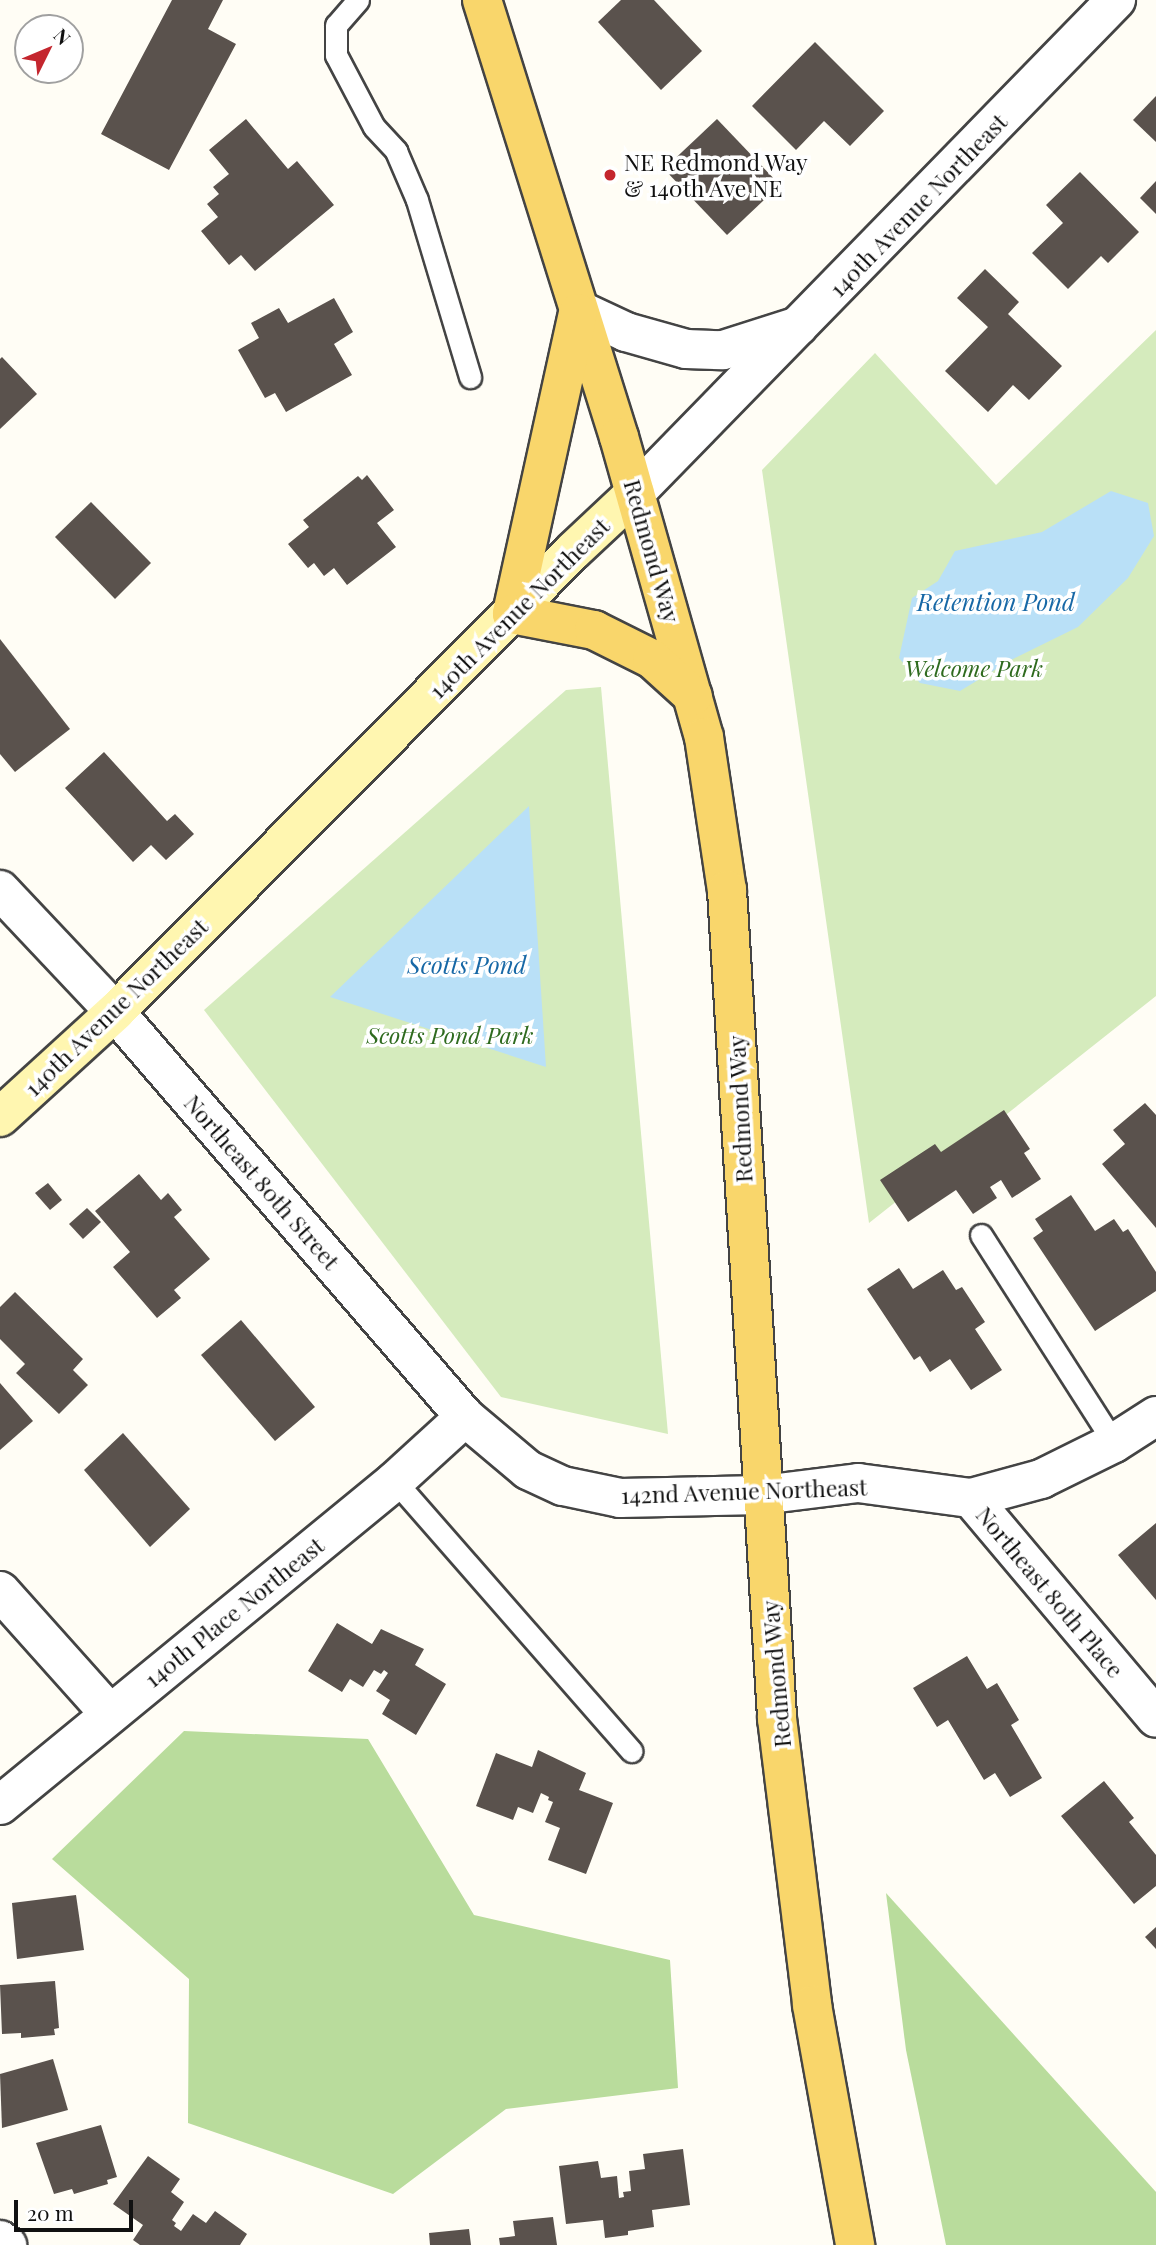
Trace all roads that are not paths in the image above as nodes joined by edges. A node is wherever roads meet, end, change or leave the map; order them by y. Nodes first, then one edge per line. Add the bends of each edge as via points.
1 (358, 0) edge
2 (482, 0) edge
3 (1099, 6) edge
4 (579, 310) junction
5 (803, 324) junction
6 (470, 377) dead end
7 (635, 493) junction
8 (512, 614) junction
9 (693, 696) junction
10 (0, 890) edge
11 (115, 1012) junction
12 (0, 1116) edge
13 (981, 1235) dead end
14 (1156, 1416) edge
15 (465, 1417) junction
16 (1114, 1443) junction
17 (527, 1470) joint
18 (394, 1481) junction
19 (762, 1495) junction
20 (971, 1498) junction
21 (0, 1591) edge
22 (110, 1714) junction
23 (1156, 1718) edge
24 (631, 1751) dead end
25 (0, 1805) edge
26 (0, 2240) edge
27 (7, 2245) edge
28 (855, 2245) edge

1 - 6 lane via 336,25 336,55 374,127 396,152 417,200
2 - 4 main road, Redmond Way
3 - 5 street, 140th Avenue Northeast
4 - 5 street via 626,332 686,349 723,350
4 - 7 main road, Redmond Way
4 - 8 main road
5 - 7 street, 140th Avenue Northeast
7 - 8 main road, 140th Avenue Northeast
7 - 9 main road, Redmond Way
8 - 9 main road via 594,630 652,659
8 - 11 main road, 140th Avenue Northeast
9 - 19 main road, Redmond Way via 704,737 727,890
10 - 11 street, Northeast 80th Street
11 - 12 main road, 140th Avenue Northeast
11 - 15 street, Northeast 80th Street
13 - 16 lane
14 - 16 street, 142nd Avenue Northeast
15 - 17 street, Northeast 80th Street
15 - 18 street, 140th Place Northeast
16 - 20 street, 142nd Avenue Northeast via 1041,1479
17 - 19 street, 142nd Avenue Northeast via 563,1486 620,1498
18 - 22 street, 140th Place Northeast
18 - 24 lane
19 - 20 street, 142nd Avenue Northeast via 858,1483
19 - 28 main road, Redmond Way via 778,1718 810,1992
20 - 23 street, Northeast 80th Place
21 - 22 street
22 - 25 street, 140th Place Northeast
26 - 27 street

